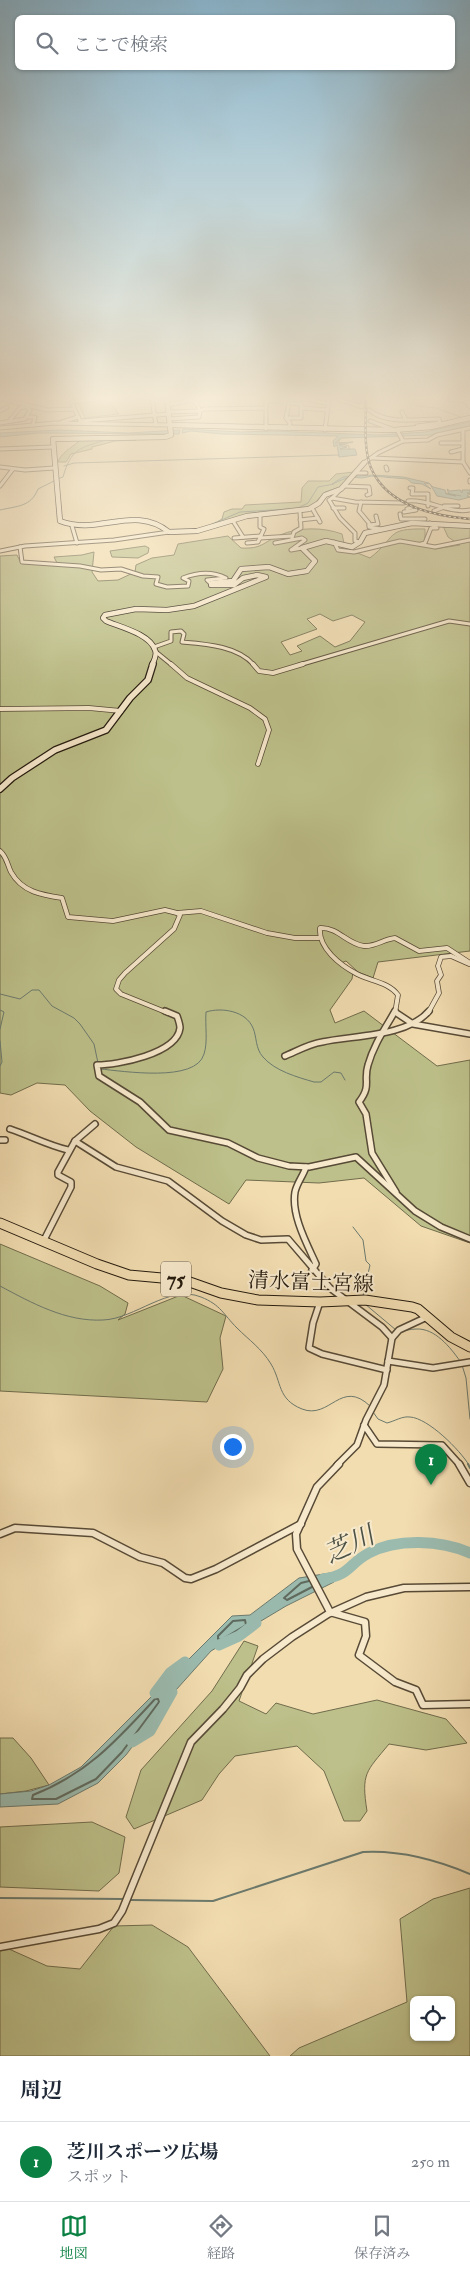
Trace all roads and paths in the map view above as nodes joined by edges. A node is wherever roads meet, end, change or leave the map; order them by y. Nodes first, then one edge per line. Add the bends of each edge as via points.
1 (428, 494) edge
2 (56, 495) edge
3 (325, 495) edge
4 (335, 495) edge
5 (332, 498) junction
6 (408, 501) dead end
7 (361, 502) junction
8 (384, 503) junction
9 (404, 503) dead end
10 (428, 503) junction
11 (444, 506) junction
12 (458, 506) dead end
13 (412, 507) dead end
14 (312, 508) junction
15 (333, 508) junction
16 (344, 508) dead end
17 (383, 508) dead end
18 (407, 508) dead end
19 (416, 510) dead end
20 (470, 510) edge
21 (434, 511) dead end
22 (300, 512) junction
23 (260, 514) junction
24 (376, 516) dead end
25 (425, 519) dead end
26 (300, 520) junction
27 (233, 521) junction
28 (430, 523) junction
29 (363, 524) dead end
30 (369, 524) junction
31 (72, 526) junction
32 (470, 526) edge
33 (382, 529) junction
34 (169, 532) junction
35 (243, 537) junction
36 (292, 537) junction
37 (234, 538) dead end
38 (260, 538) junction
39 (470, 540) edge
40 (334, 542) junction
41 (360, 542) junction
42 (77, 543) junction
43 (247, 543) dead end
44 (275, 543) dead end
45 (419, 544) junction
46 (20, 547) junction
47 (302, 548) junction
48 (0, 551) edge
49 (211, 584) junction
50 (470, 624) edge
51 (154, 646) junction
52 (156, 652) junction
53 (0, 709) edge
54 (121, 711) junction
55 (258, 764) dead end
56 (0, 789) edge
57 (0, 851) edge
58 (177, 912) junction
59 (319, 938) junction
60 (470, 963) edge
61 (395, 1012) junction
62 (413, 1024) junction
63 (380, 1034) junction
64 (470, 1034) edge
65 (285, 1056) dead end
66 (95, 1124) dead end
67 (10, 1129) dead end
68 (75, 1141) junction
69 (68, 1150) junction
70 (306, 1167) junction
71 (399, 1198) junction
72 (0, 1222) edge
73 (470, 1239) edge
74 (43, 1242) junction
75 (312, 1270) junction
76 (344, 1301) junction
77 (320, 1302) junction
78 (427, 1316) junction
79 (394, 1336) junction
80 (470, 1347) edge
81 (388, 1361) junction
82 (467, 1362) edge
83 (387, 1370) junction
84 (364, 1426) junction
85 (470, 1483) edge
86 (301, 1524) junction
87 (0, 1534) edge
88 (470, 1588) edge
89 (330, 1612) junction
90 (470, 1704) edge
91 (0, 1948) edge

1 - 10 street
2 - 31 street via 60,521
3 - 14 street
4 - 5 street
5 - 7 street
5 - 15 street
6 - 10 street
7 - 8 street
7 - 30 street via 359,511
8 - 9 street
8 - 17 street
10 - 11 street
11 - 12 street
11 - 20 street via 456,512
11 - 21 street
13 - 18 street
14 - 22 street
14 - 26 street via 319,520
15 - 16 street
15 - 41 street via 343,524 355,533 355,541
19 - 25 street via 402,513 401,520
22 - 23 street
22 - 26 street
23 - 27 street
23 - 38 street via 260,527 264,530
24 - 30 street via 378,524
26 - 36 street via 300,528
27 - 34 street via 197,531
27 - 35 street
28 - 32 street
28 - 33 street
28 - 45 street via 437,528 431,528 424,543
29 - 30 street
30 - 33 street via 372,528
31 - 34 street via 145,520 160,523
31 - 42 street
33 - 41 street via 364,534
34 - 42 street
35 - 37 street
35 - 38 street
36 - 38 street
36 - 44 street
36 - 47 street via 305,540 292,550
38 - 43 street via 258,542
39 - 45 street via 435,547
40 - 41 street via 349,547
40 - 45 street via 338,550 345,552 401,541
40 - 47 street
42 - 46 street
46 - 48 street
46 - 49 street via 22,562 127,570 158,577 156,584 167,587 188,586 190,581 183,578 197,573 216,573 226,578 207,580
47 - 49 street via 314,560 314,565 307,570 288,574 269,567 241,569 233,581
49 - 51 street via 234,585 248,576 266,577 194,606 117,611 103,616 106,621 145,638
50 - 51 street via 450,621 272,673 259,671 248,658 214,645 182,642 184,634 181,631 171,632 171,641
51 - 52 street
52 - 54 street via 148,680
52 - 55 street via 187,678 250,708 265,719 268,730
53 - 54 street
54 - 56 street via 106,730 55,750
57 - 58 street via 15,876 30,891 45,897 62,898 68,917 113,921 165,910
58 - 59 street via 201,911 258,931 296,938
58 - 70 street via 180,915 174,929 125,972 116,989 121,994 177,1016 180,1028 169,1042 151,1054 117,1065 99,1065 99,1076 140,1102 169,1130 228,1143 279,1164
59 - 60 street via 320,928 325,927 360,945 374,946 395,938 419,951 437,946 449,948
59 - 61 street via 326,950 356,974 394,989 398,995
60 - 62 street via 451,956 441,957 438,966 442,973 437,980 440,993 424,1018
61 - 62 street
61 - 63 street
62 - 63 street
62 - 64 street
63 - 65 street via 320,1042
63 - 71 street via 367,1066 367,1091 359,1102 368,1113 368,1135 376,1161
66 - 68 street
67 - 69 street via 37,1138 41,1143
68 - 69 street
68 - 75 street via 109,1164 131,1172 151,1173 169,1182 238,1231 258,1239 288,1239
69 - 74 street via 58,1174 71,1182 71,1186
70 - 71 street via 356,1157
70 - 75 street via 294,1193 301,1231 316,1264
71 - 73 street via 440,1227
72 - 74 main road, 清水富士宮線 / 75
74 - 77 main road, 清水富士宮線 / 75 via 130,1275 184,1280 221,1293 258,1300
75 - 76 street
76 - 77 main road, 清水富士宮線 / 75
76 - 78 main road, 清水富士宮線 / 75 via 362,1300 412,1307
76 - 79 street
77 - 83 street via 309,1348
78 - 79 street
78 - 80 main road, 清水富士宮線 / 75 via 451,1337
79 - 81 street
81 - 82 street via 436,1367
81 - 83 street
83 - 84 street via 384,1385
84 - 85 street via 377,1444 442,1445 456,1459
84 - 86 street via 357,1446 317,1487
86 - 87 street via 191,1579 163,1563 140,1557 93,1533 15,1528
86 - 89 street via 296,1534 297,1549
88 - 89 street via 428,1584 401,1587 354,1600
89 - 90 street via 365,1622 366,1636 359,1654 395,1682 416,1690 423,1704
89 - 91 street via 275,1649 248,1674 240,1688 191,1742 114,1923 99,1929

